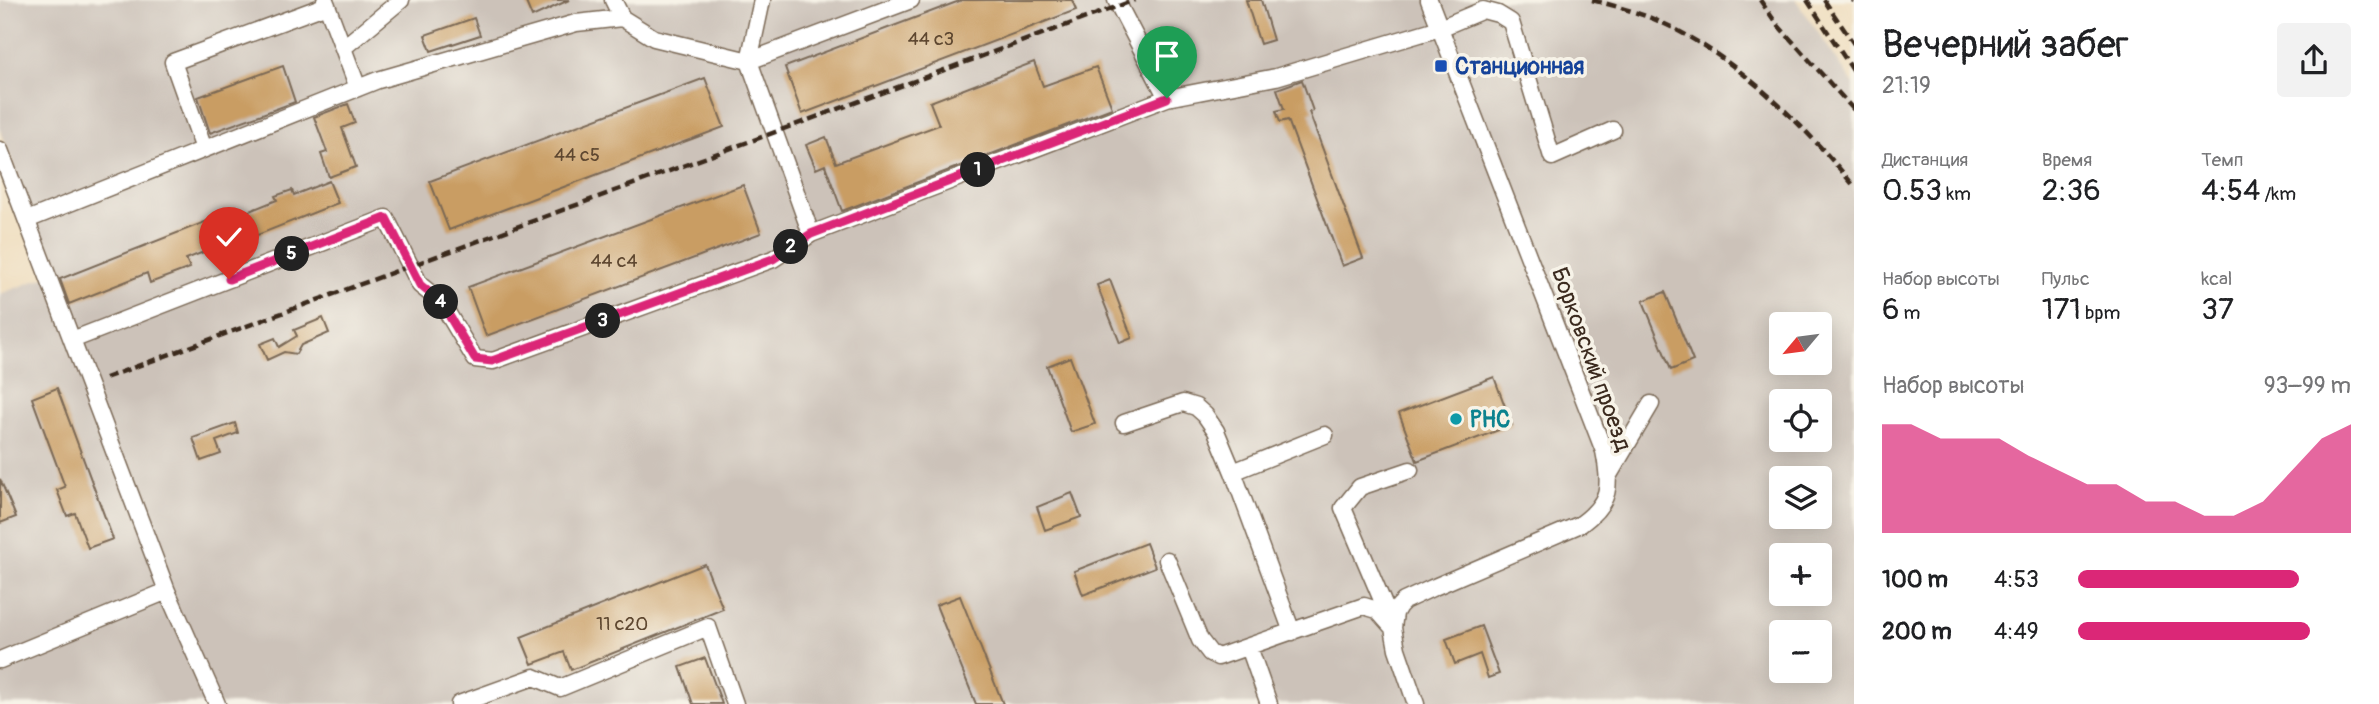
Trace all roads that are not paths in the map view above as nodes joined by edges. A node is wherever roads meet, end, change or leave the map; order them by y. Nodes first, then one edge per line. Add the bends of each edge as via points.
1 (401, 0) edge
2 (612, 0) edge
3 (762, 0) edge
4 (911, 0) edge
5 (1116, 0) edge
6 (1429, 0) edge
7 (326, 3) edge
8 (622, 18) junction
9 (1440, 28) junction
10 (343, 48) junction
11 (749, 61) junction
12 (358, 88) junction
13 (1167, 98) junction
14 (1614, 130) dead end
15 (204, 149) junction
16 (0, 150) edge
17 (27, 220) junction
18 (811, 234) junction
19 (72, 340) junction
20 (1651, 404) dead end
21 (1125, 423) dead end
22 (1325, 435) dead end
23 (1410, 470) dead end
24 (1233, 472) junction
25 (1609, 475) junction
26 (1167, 560) dead end
27 (167, 591) junction
28 (1393, 628) junction
29 (1292, 632) junction
30 (1249, 647) junction
31 (0, 660) edge
32 (218, 704) edge
33 (459, 704) edge
34 (735, 704) edge
35 (1269, 704) edge
36 (1416, 704) edge

1 - 10 street
2 - 8 street
3 - 11 street
4 - 11 street
5 - 13 street
6 - 9 street, Борковский проезд
7 - 10 street
7 - 15 street via 173,62
8 - 11 street via 654,38
8 - 12 street via 576,23
9 - 13 street via 1276,77
9 - 14 street via 1483,10 1511,22 1552,157
9 - 25 street, Борковский проезд via 1604,451
10 - 12 street
11 - 18 street
12 - 15 street
13 - 18 street
15 - 17 street
16 - 17 street
17 - 19 street
18 - 19 street via 773,259 492,361 475,359 441,302 420,285 386,218
19 - 27 street
20 - 25 street
21 - 24 street via 1183,403 1196,407 1216,431
22 - 24 street
23 - 28 street via 1360,487 1343,508
24 - 29 street
25 - 28 street, Борковский проезд via 1607,496 1598,512 1581,524 1404,601 1395,613
26 - 30 street via 1205,648 1218,657
27 - 31 street
27 - 32 street
28 - 29 street via 1377,610 1363,606
28 - 36 street
29 - 30 street
30 - 35 street
33 - 34 street via 534,677 560,688 708,627

